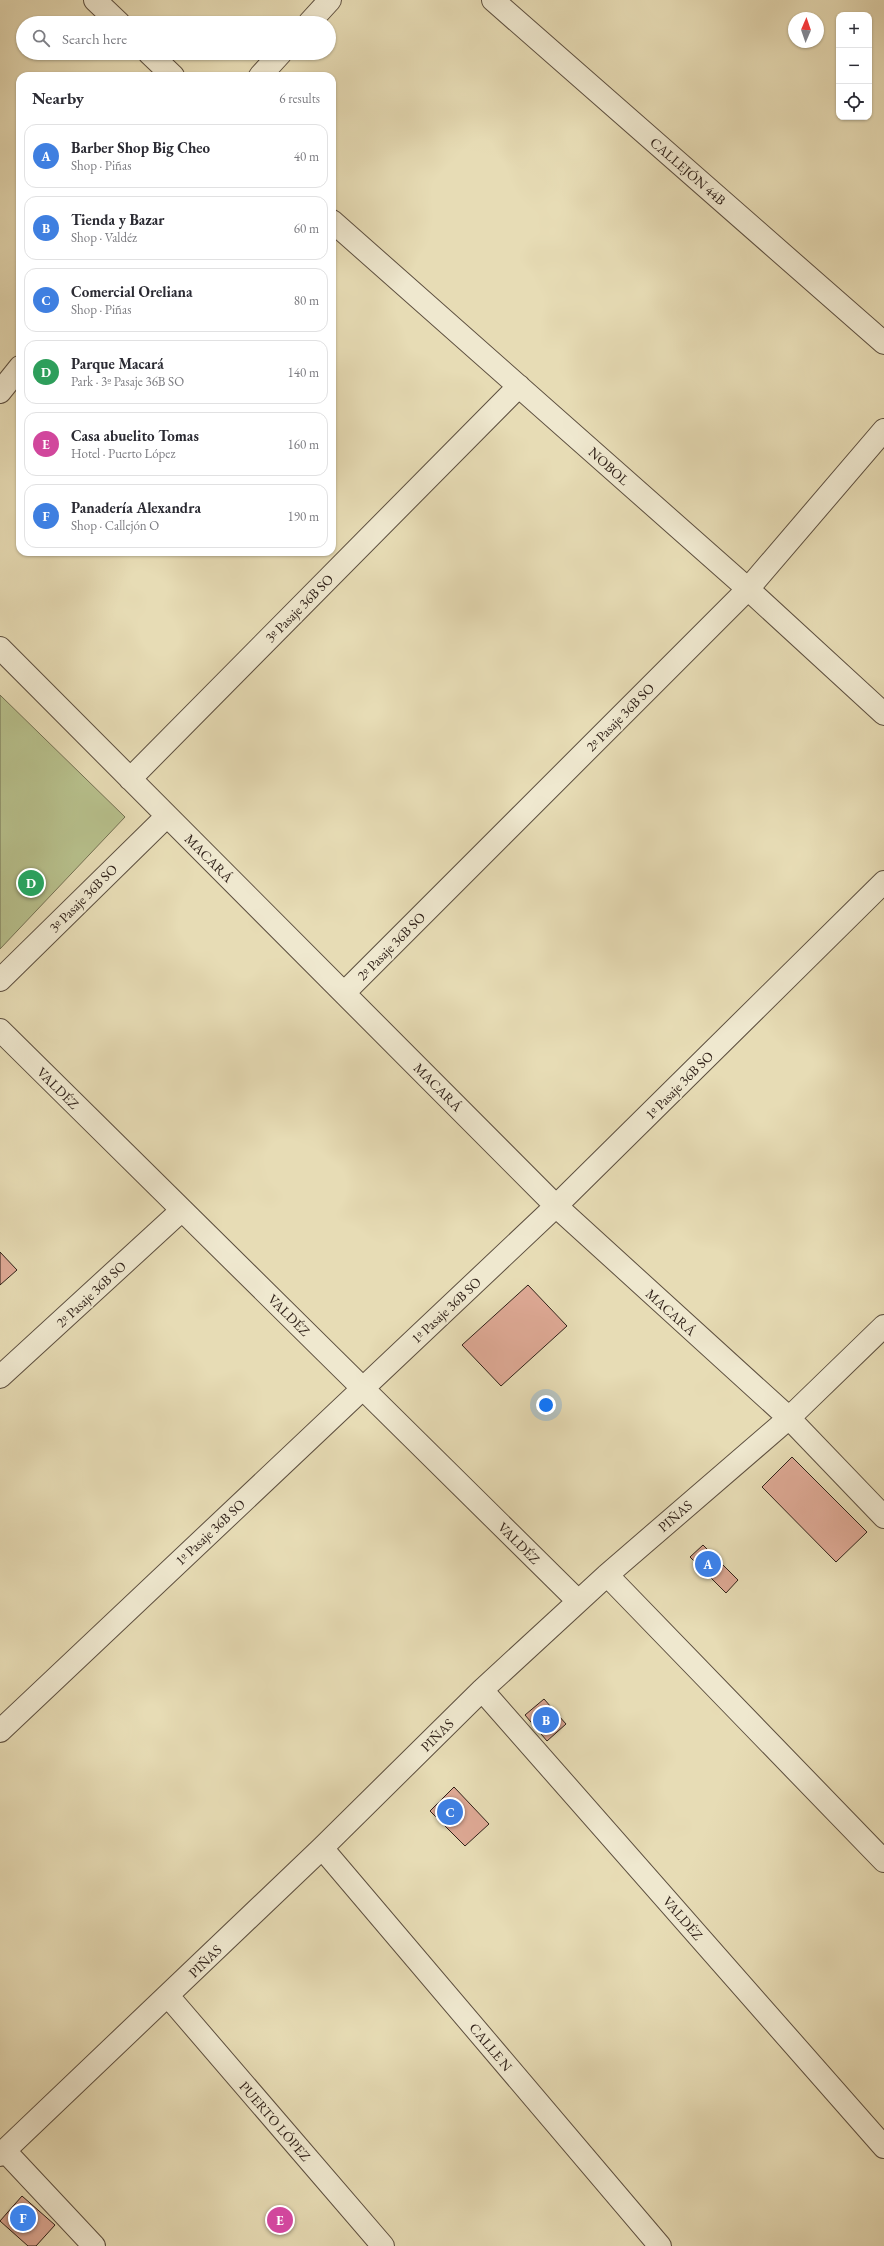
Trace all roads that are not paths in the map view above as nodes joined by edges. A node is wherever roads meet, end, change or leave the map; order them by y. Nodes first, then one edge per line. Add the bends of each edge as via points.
1 (95, 0) edge
2 (330, 0) edge
3 (493, 0) edge
4 (112, 16) edge
5 (315, 16) edge
6 (156, 60) edge
7 (275, 60) edge
8 (169, 72) edge
9 (264, 72) edge
10 (336, 225) edge
11 (884, 343) edge
12 (16, 372) edge
13 (519, 386) junction
14 (0, 392) edge
15 (884, 430) edge
16 (748, 589) junction
17 (0, 648) edge
18 (884, 714) edge
19 (130, 779) junction
20 (167, 816) junction
21 (884, 882) edge
22 (0, 980) edge
23 (344, 993) junction
24 (0, 1030) edge
25 (556, 1206) junction
26 (182, 1210) junction
27 (884, 1326) edge
28 (0, 1378) edge
29 (362, 1388) junction
30 (789, 1418) junction
31 (884, 1517) edge
32 (607, 1575) junction
33 (578, 1601) junction
34 (482, 1690) junction
35 (0, 1731) edge
36 (322, 1848) junction
37 (884, 1862) edge
38 (168, 1996) junction
39 (884, 2147) edge
40 (2, 2153) edge
41 (94, 2246) edge
42 (382, 2246) edge
43 (660, 2246) edge

1 - 4 street
2 - 5 street
3 - 11 street, CALLEJÓN 44B
6 - 8 street
7 - 9 street
10 - 13 street, NOBOL
12 - 14 street
13 - 16 street, NOBOL
13 - 19 street, 3º Pasaje 36B SO
15 - 16 street, 2º Pasaje 36B SO
16 - 18 street, NOBOL
16 - 23 street, 2º Pasaje 36B SO
17 - 19 street, MACARÁ
19 - 20 street, MACARÁ
20 - 22 street, 3º Pasaje 36B SO
20 - 23 street, MACARÁ
21 - 25 street, 1º Pasaje 36B SO
23 - 25 street, MACARÁ
24 - 26 street, VALDÉZ
25 - 29 street, 1º Pasaje 36B SO
25 - 30 street, MACARÁ
26 - 28 street, 2º Pasaje 36B SO
26 - 29 street, VALDÉZ
27 - 30 street, PIÑAS
29 - 33 street, VALDÉZ
29 - 35 street, 1º Pasaje 36B SO
30 - 31 street, MACARÁ
30 - 32 street, PIÑAS
32 - 33 street, PIÑAS
32 - 37 street
33 - 34 street, PIÑAS
34 - 36 street, PIÑAS
34 - 39 street, VALDÉZ
36 - 38 street, PIÑAS
36 - 43 street, CALLE N
38 - 40 street, PIÑAS
38 - 42 street, PUERTO LÓPEZ
40 - 41 street

